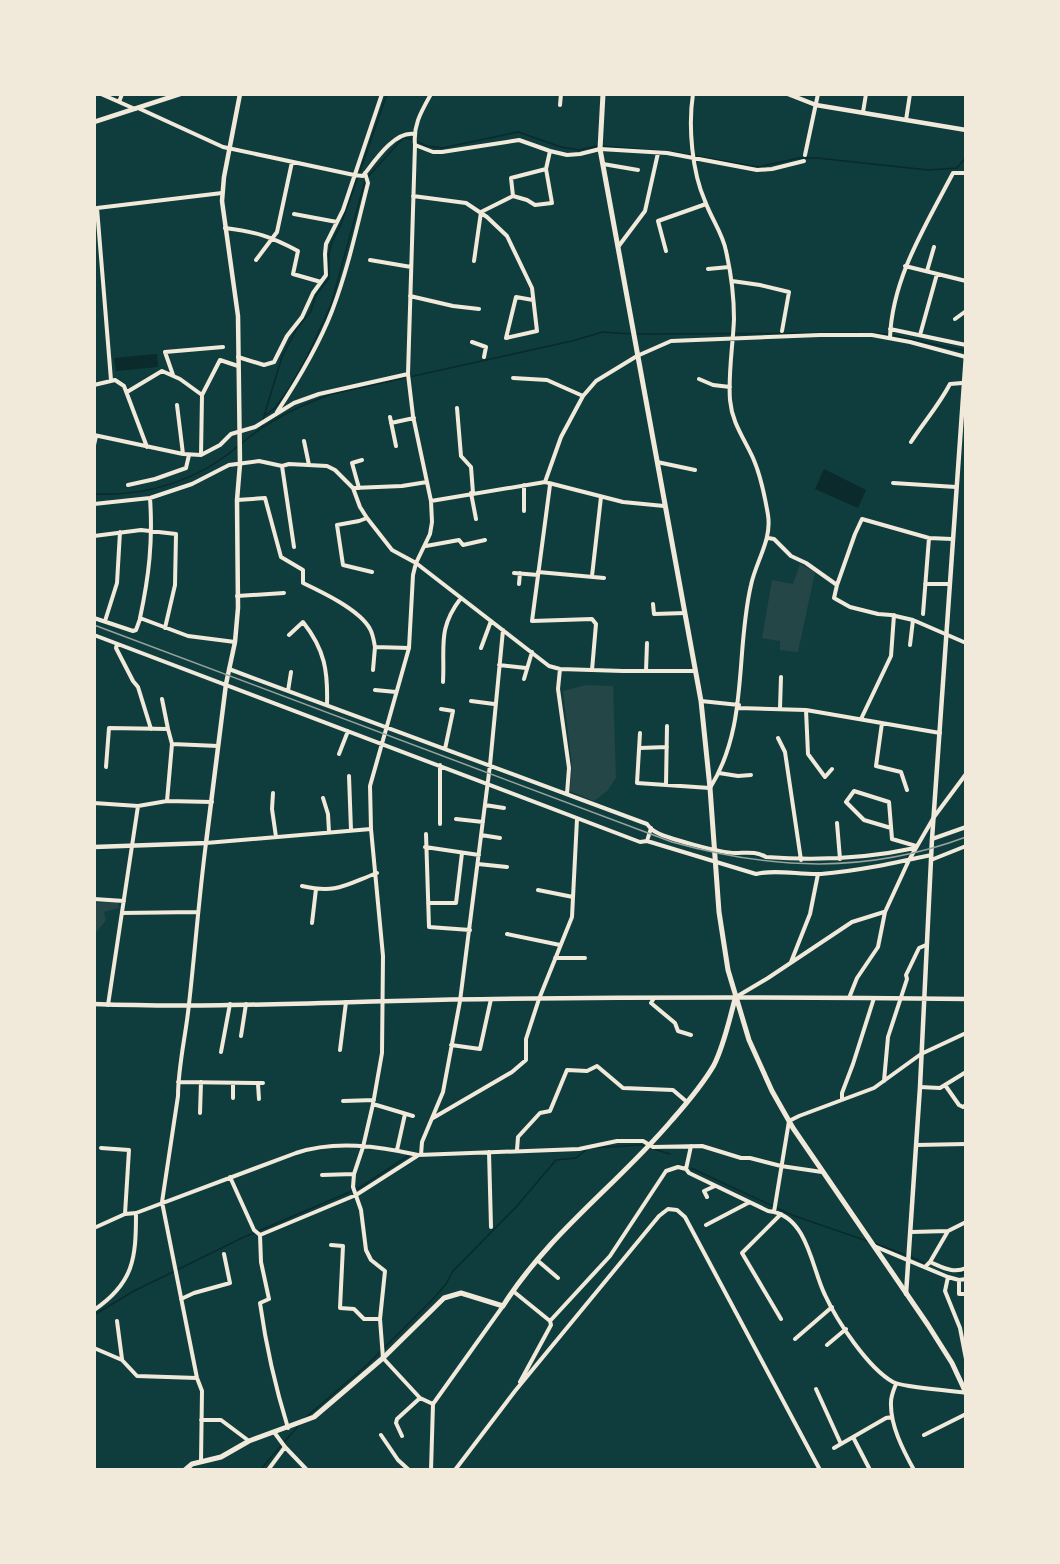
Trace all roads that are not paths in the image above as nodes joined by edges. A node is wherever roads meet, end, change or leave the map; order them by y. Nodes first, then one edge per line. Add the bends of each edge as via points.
1 (101, 94) edge
2 (122, 94) edge
3 (180, 94) edge
4 (240, 94) edge
5 (382, 94) edge
6 (431, 94) edge
7 (561, 94) edge
8 (603, 94) edge
9 (693, 94) edge
10 (789, 94) edge
11 (818, 94) edge
12 (866, 94) edge
13 (910, 94) edge
14 (119, 102) junction
15 (560, 105) dead end
16 (816, 105) junction
17 (137, 109) junction
18 (863, 112) junction
19 (906, 120) junction
20 (94, 122) edge
21 (966, 130) edge
22 (414, 134) junction
23 (416, 145) junction
24 (600, 147) junction
25 (229, 148) junction
26 (550, 151) junction
27 (658, 153) junction
28 (806, 155) dead end
29 (695, 158) junction
30 (804, 160) dead end
31 (292, 162) junction
32 (602, 164) junction
33 (546, 169) junction
34 (638, 170) dead end
35 (365, 173) junction
36 (966, 173) edge
37 (354, 176) junction
38 (222, 193) junction
39 (413, 196) junction
40 (513, 196) junction
41 (706, 204) junction
42 (481, 212) junction
43 (294, 214) dead end
44 (96, 218) edge
45 (337, 222) junction
46 (224, 228) junction
47 (272, 237) junction
48 (934, 247) dead end
49 (617, 248) junction
50 (666, 251) dead end
51 (256, 260) dead end
52 (370, 261) dead end
53 (474, 261) dead end
54 (905, 266) junction
55 (411, 267) junction
56 (729, 267) junction
57 (708, 269) dead end
58 (927, 272) junction
59 (937, 274) junction
60 (732, 281) junction
61 (966, 281) edge
62 (321, 282) junction
63 (410, 296) junction
64 (533, 300) junction
65 (479, 309) dead end
66 (966, 311) edge
67 (955, 319) dead end
68 (782, 331) dead end
69 (890, 333) junction
70 (920, 335) junction
71 (733, 338) junction
72 (472, 342) dead end
73 (966, 345) edge
74 (223, 347) dead end
75 (637, 356) junction
76 (965, 356) edge
77 (238, 357) junction
78 (484, 357) dead end
79 (238, 366) junction
80 (408, 374) junction
81 (173, 376) junction
82 (513, 378) dead end
83 (699, 379) dead end
84 (111, 380) junction
85 (962, 383) junction
86 (94, 385) edge
87 (730, 387) junction
88 (127, 392) junction
89 (202, 395) junction
90 (583, 396) junction
91 (177, 405) dead end
92 (458, 408) dead end
93 (277, 413) junction
94 (390, 417) dead end
95 (414, 418) junction
96 (391, 423) junction
97 (240, 431) junction
98 (95, 435) edge
99 (304, 441) dead end
100 (911, 442) dead end
101 (94, 445) edge
102 (396, 446) dead end
103 (147, 447) junction
104 (183, 454) junction
105 (189, 455) junction
106 (201, 455) junction
107 (362, 460) dead end
108 (656, 462) junction
109 (240, 464) junction
110 (309, 465) junction
111 (282, 466) junction
112 (695, 470) dead end
113 (427, 482) junction
114 (545, 482) junction
115 (893, 483) dead end
116 (128, 485) dead end
117 (524, 485) junction
118 (550, 485) junction
119 (956, 487) junction
120 (353, 488) junction
121 (359, 488) junction
122 (472, 493) junction
123 (601, 497) junction
124 (150, 498) junction
125 (237, 500) junction
126 (431, 501) junction
127 (94, 504) edge
128 (664, 506) junction
129 (524, 511) dead end
130 (367, 518) junction
131 (476, 519) dead end
132 (120, 532) junction
133 (152, 532) junction
134 (94, 536) edge
135 (768, 538) junction
136 (929, 538) junction
137 (952, 539) junction
138 (485, 540) dead end
139 (426, 546) junction
140 (294, 547) dead end
141 (416, 563) junction
142 (372, 572) dead end
143 (514, 573) dead end
144 (520, 573) junction
145 (538, 573) junction
146 (592, 576) junction
147 (604, 578) dead end
148 (519, 584) dead end
149 (925, 584) junction
150 (949, 584) junction
151 (837, 585) junction
152 (284, 593) dead end
153 (237, 597) junction
154 (461, 598) junction
155 (653, 604) dead end
156 (684, 613) junction
157 (922, 614) dead end
158 (894, 615) junction
159 (94, 618) edge
160 (140, 618) junction
161 (491, 620) junction
162 (913, 620) junction
163 (105, 621) junction
164 (165, 627) junction
165 (503, 629) junction
166 (289, 635) dead end
167 (95, 636) edge
168 (946, 636) junction
169 (235, 642) junction
170 (647, 642) dead end
171 (117, 644) junction
172 (966, 644) edge
173 (910, 645) dead end
174 (375, 647) junction
175 (409, 648) junction
176 (481, 648) dead end
177 (532, 651) junction
178 (499, 665) junction
179 (526, 668) junction
180 (229, 669) junction
181 (560, 669) junction
182 (373, 670) dead end
183 (592, 670) junction
184 (646, 671) junction
185 (695, 671) junction
186 (291, 672) dead end
187 (781, 677) dead end
188 (524, 680) dead end
189 (443, 682) dead end
190 (226, 684) junction
191 (375, 690) dead end
192 (288, 691) junction
193 (396, 692) junction
194 (162, 699) dead end
195 (471, 701) dead end
196 (700, 701) junction
197 (494, 704) junction
198 (327, 705) junction
199 (738, 707) junction
200 (780, 708) junction
201 (441, 709) dead end
202 (806, 710) junction
203 (861, 719) junction
204 (882, 723) junction
205 (666, 726) dead end
206 (386, 728) junction
207 (151, 729) junction
208 (168, 729) junction
209 (348, 731) junction
210 (640, 733) dead end
211 (940, 733) junction
212 (778, 738) dead end
213 (172, 744) junction
214 (381, 744) junction
215 (218, 746) junction
216 (667, 747) junction
217 (640, 748) junction
218 (445, 749) junction
219 (339, 754) dead end
220 (440, 765) junction
221 (490, 765) junction
222 (106, 766) dead end
223 (832, 769) dead end
224 (719, 773) junction
225 (966, 774) edge
226 (751, 775) dead end
227 (349, 776) dead end
228 (487, 785) junction
229 (666, 785) junction
230 (710, 788) junction
231 (907, 790) dead end
232 (273, 793) dead end
233 (567, 794) junction
234 (323, 798) dead end
235 (167, 801) junction
236 (212, 802) junction
237 (94, 803) edge
238 (485, 805) junction
239 (138, 806) junction
240 (504, 808) dead end
241 (934, 818) junction
242 (456, 819) dead end
243 (577, 819) junction
244 (483, 822) junction
245 (837, 823) dead end
246 (441, 824) dead end
247 (966, 827) edge
248 (651, 828) junction
249 (891, 828) junction
250 (371, 829) junction
251 (351, 830) junction
252 (329, 832) junction
253 (426, 834) dead end
254 (481, 835) junction
255 (276, 837) junction
256 (500, 838) dead end
257 (932, 839) junction
258 (647, 841) junction
259 (206, 843) junction
260 (133, 846) junction
261 (966, 846) edge
262 (94, 847) edge
263 (425, 847) junction
264 (916, 847) junction
265 (715, 850) junction
266 (462, 852) junction
267 (479, 855) junction
268 (931, 857) junction
269 (840, 859) junction
270 (801, 860) junction
271 (909, 860) junction
272 (715, 863) junction
273 (478, 864) junction
274 (507, 867) dead end
275 (377, 873) junction
276 (818, 874) junction
277 (302, 886) dead end
278 (316, 889) junction
279 (538, 890) dead end
280 (573, 897) junction
281 (94, 899) edge
282 (124, 901) junction
283 (428, 903) junction
284 (197, 912) junction
285 (885, 912) junction
286 (122, 913) junction
287 (312, 923) dead end
288 (470, 930) junction
289 (507, 934) dead end
290 (560, 945) junction
291 (926, 945) junction
292 (555, 958) junction
293 (585, 958) dead end
294 (791, 963) junction
295 (654, 998) junction
296 (735, 998) junction
297 (849, 998) junction
298 (874, 998) junction
299 (491, 999) junction
300 (539, 999) junction
301 (900, 999) junction
302 (923, 999) junction
303 (966, 999) edge
304 (383, 1001) junction
305 (460, 1001) junction
306 (346, 1002) junction
307 (94, 1004) edge
308 (230, 1004) junction
309 (246, 1004) junction
310 (108, 1005) junction
311 (189, 1005) junction
312 (966, 1033) edge
313 (691, 1035) dead end
314 (241, 1036) dead end
315 (451, 1045) junction
316 (340, 1050) dead end
317 (221, 1052) dead end
318 (921, 1054) junction
319 (966, 1072) edge
320 (884, 1081) junction
321 (178, 1082) junction
322 (201, 1082) junction
323 (232, 1084) junction
324 (945, 1085) junction
325 (920, 1087) junction
326 (233, 1098) dead end
327 (260, 1099) dead end
328 (842, 1100) junction
329 (343, 1101) dead end
330 (374, 1102) junction
331 (687, 1102) junction
332 (966, 1105) edge
333 (200, 1113) dead end
334 (405, 1114) junction
335 (413, 1116) dead end
336 (433, 1118) junction
337 (789, 1121) junction
338 (966, 1144) edge
339 (916, 1145) junction
340 (650, 1146) junction
341 (691, 1146) junction
342 (363, 1147) junction
343 (101, 1148) dead end
344 (397, 1150) junction
345 (517, 1151) junction
346 (489, 1152) junction
347 (418, 1155) junction
348 (781, 1166) junction
349 (686, 1169) junction
350 (822, 1172) junction
351 (354, 1174) junction
352 (322, 1175) dead end
353 (230, 1177) junction
354 (715, 1186) junction
355 (356, 1195) junction
356 (707, 1197) dead end
357 (162, 1202) junction
358 (749, 1202) junction
359 (774, 1212) junction
360 (136, 1213) junction
361 (125, 1214) junction
362 (781, 1214) junction
363 (965, 1221) edge
364 (706, 1225) dead end
365 (491, 1227) dead end
366 (94, 1228) edge
367 (948, 1231) junction
368 (911, 1232) junction
369 (260, 1234) junction
370 (331, 1245) dead end
371 (873, 1246) junction
372 (224, 1254) dead end
373 (537, 1260) junction
374 (909, 1260) junction
375 (930, 1262) junction
376 (925, 1267) junction
377 (966, 1268) edge
378 (948, 1277) junction
379 (558, 1278) dead end
380 (966, 1279) edge
381 (958, 1280) junction
382 (513, 1291) junction
383 (906, 1294) junction
384 (966, 1294) edge
385 (181, 1299) junction
386 (503, 1306) junction
387 (832, 1307) junction
388 (94, 1310) edge
389 (380, 1319) junction
390 (781, 1319) dead end
391 (117, 1321) dead end
392 (550, 1321) junction
393 (846, 1329) junction
394 (795, 1339) dead end
395 (827, 1345) dead end
396 (94, 1348) edge
397 (383, 1358) junction
398 (966, 1359) edge
399 (122, 1360) junction
400 (197, 1378) junction
401 (896, 1384) junction
402 (816, 1389) dead end
403 (515, 1391) junction
404 (966, 1393) edge
405 (420, 1398) junction
406 (433, 1404) junction
407 (966, 1414) edge
408 (892, 1417) junction
409 (201, 1420) junction
410 (288, 1428) junction
411 (274, 1432) junction
412 (381, 1435) dead end
413 (924, 1435) dead end
414 (402, 1436) dead end
415 (853, 1437) junction
416 (249, 1441) junction
417 (841, 1444) junction
418 (285, 1447) junction
419 (834, 1448) dead end
420 (201, 1461) junction
421 (185, 1470) edge
422 (268, 1470) edge
423 (307, 1470) edge
424 (409, 1470) edge
425 (431, 1470) edge
426 (455, 1470) edge
427 (820, 1470) edge
428 (870, 1470) edge
429 (914, 1470) edge

1 - 14 street
2 - 14 street
3 - 17 street
4 - 25 street
5 - 37 street
6 - 22 street via 417,119
7 - 15 street
8 - 24 main road
9 - 29 street via 690,114
10 - 16 street
11 - 16 street
12 - 18 street
13 - 19 street
14 - 17 street
16 - 18 street
16 - 28 street
17 - 20 street
17 - 25 street
18 - 19 street
19 - 21 street
22 - 23 street
22 - 35 street via 398,137
23 - 26 street via 442,152 519,140
23 - 39 street
24 - 26 street via 573,155
24 - 27 street
24 - 32 main road
25 - 31 street
25 - 38 street
26 - 33 street
27 - 29 street
27 - 49 street via 645,211
29 - 30 street via 757,170
29 - 41 street
31 - 37 street
31 - 47 street via 277,232
32 - 34 street
32 - 49 main road
33 - 40 street via 511,178
33 - 40 street via 552,203 535,206
35 - 37 street
35 - 93 street via 368,183 332,312
36 - 54 street via 953,173
37 - 45 street
38 - 44 street via 97,208
38 - 46 street
39 - 42 street via 460,202
39 - 55 street
40 - 42 street
41 - 50 street via 658,221
41 - 56 street via 726,247
42 - 53 street
42 - 64 street via 512,244 532,288
43 - 45 street
44 - 84 street
45 - 62 street via 326,244 326,275
46 - 47 street
46 - 77 street via 235,290
47 - 51 street
47 - 62 street via 298,251 293,274
48 - 58 street
49 - 75 main road
52 - 55 street
54 - 58 street
54 - 69 street
55 - 63 street
56 - 57 street
56 - 60 street
58 - 59 street
59 - 61 street
59 - 70 street
60 - 68 street via 789,292
60 - 71 street
62 - 77 street via 274,362 264,365
63 - 65 street
63 - 80 street
64 - 64 street via 516,297 506,338 537,331
66 - 67 street
69 - 70 street
69 - 71 street
69 - 76 street
70 - 73 street
71 - 75 street via 676,340
71 - 87 street
72 - 78 street via 486,347
74 - 81 street via 165,352
75 - 90 street via 596,381
75 - 108 main road
76 - 85 street
77 - 79 street
79 - 89 street via 220,360
79 - 97 street
80 - 93 street via 319,394
80 - 95 street
81 - 88 street via 162,371
81 - 89 street
82 - 90 street via 547,380
83 - 87 street
84 - 86 street
84 - 88 street via 120,382
85 - 100 street via 950,384
85 - 119 street
87 - 135 street via 735,424 761,480
88 - 103 street
89 - 106 street
90 - 114 street via 561,437
91 - 104 street
92 - 122 street via 461,456 471,467
93 - 97 street
94 - 96 street
95 - 96 street
95 - 113 street
96 - 102 street
97 - 106 street
97 - 109 street
98 - 101 street
98 - 103 street
99 - 110 street
103 - 104 street
104 - 105 street
105 - 106 street
105 - 116 street via 186,468
107 - 121 street via 352,463
108 - 112 street
108 - 128 main road
109 - 111 street via 260,461
109 - 124 street
109 - 125 street
110 - 111 street
110 - 120 street via 327,466
111 - 140 street
113 - 121 street
113 - 126 street
114 - 117 street
114 - 118 street
115 - 119 street
117 - 122 street
117 - 129 street
118 - 123 street
118 - 145 street
119 - 137 street
120 - 121 street
120 - 130 street
122 - 126 street
122 - 131 street
123 - 128 street
123 - 146 street
124 - 127 street
124 - 133 street
125 - 153 street
125 - 174 street via 265,498 282,557 303,570 303,583 354,612 370,628
126 - 139 street via 432,522
128 - 156 main road
130 - 141 street via 392,550
130 - 142 street via 337,525 343,565
132 - 133 street
132 - 134 street
132 - 163 street via 117,583
133 - 160 street via 149,578
133 - 164 street via 176,534 175,585
135 - 151 street
135 - 199 street via 749,593
136 - 137 street
136 - 149 street
136 - 151 street via 862,519
137 - 150 street
138 - 139 street
139 - 141 street
141 - 154 street
141 - 175 street
143 - 144 street
144 - 145 street
144 - 148 street
145 - 146 street
145 - 183 street via 532,621 592,619 596,624
146 - 147 street
149 - 150 street
149 - 157 street
150 - 168 street
151 - 158 street via 834,598 850,607
152 - 153 street
153 - 169 street
154 - 161 street
154 - 189 street via 449,618 443,640
155 - 156 street via 654,614
156 - 185 main road
158 - 162 street
158 - 203 street via 891,656
159 - 163 street
160 - 163 street via 133,631
160 - 164 street
161 - 165 street
161 - 176 street
162 - 168 street
162 - 173 street
164 - 169 street via 188,636
165 - 177 street
165 - 178 street
166 - 198 street via 303,622 314,636 324,659
167 - 171 street
168 - 172 street
168 - 211 street
169 - 180 street
170 - 184 street
171 - 190 street
171 - 207 street via 138,687
174 - 175 street
174 - 182 street
175 - 193 street
177 - 179 street
177 - 181 street via 544,663
178 - 179 street
178 - 197 street
179 - 188 street
180 - 190 street
180 - 192 street
181 - 183 street
181 - 233 street via 558,689 569,768
183 - 184 street
184 - 185 street
185 - 196 main road
186 - 192 street
187 - 200 street
190 - 209 street
190 - 215 street
191 - 193 street
192 - 198 street
193 - 206 street
194 - 208 street
195 - 197 street
196 - 199 street
196 - 230 main road
197 - 221 street
198 - 206 street
199 - 200 street
199 - 224 street
200 - 202 street
201 - 218 street via 453,711
202 - 203 street
202 - 223 street via 810,758 825,777
203 - 204 street
204 - 211 street
204 - 231 street via 876,765 901,772
205 - 216 street
206 - 214 street
206 - 218 street
207 - 208 street
207 - 222 street via 109,728
208 - 213 street
209 - 214 street
209 - 219 street
210 - 217 street
211 - 241 street
212 - 270 street via 785,752
213 - 215 street
213 - 235 street
214 - 220 street
214 - 250 street via 370,786
215 - 236 street
216 - 217 street
216 - 229 street
217 - 229 street via 637,783
218 - 221 street
220 - 228 street
220 - 246 street
221 - 228 street
221 - 233 street
224 - 226 street
224 - 230 street
225 - 241 street
227 - 251 street
228 - 238 street
228 - 243 street
229 - 230 street
230 - 265 main road
232 - 255 street
233 - 248 street
234 - 252 street
235 - 236 street
235 - 239 street
236 - 259 street
237 - 239 street
238 - 240 street
238 - 244 street
239 - 260 street
241 - 257 street
241 - 264 street
242 - 244 street
243 - 258 street via 640,842
243 - 280 street
244 - 254 street
245 - 269 street
247 - 257 street
248 - 258 street
248 - 265 street
249 - 249 street via 864,820 846,802 854,791 889,802
249 - 264 street via 892,839
250 - 251 street
250 - 275 street
251 - 252 street
252 - 255 street
253 - 263 street
254 - 256 street
254 - 267 street
255 - 259 street
257 - 268 street
258 - 272 street
259 - 260 street
259 - 284 street
260 - 262 street
260 - 282 street
261 - 268 street
263 - 266 street
263 - 283 street
264 - 269 street
264 - 271 street
265 - 270 street
265 - 272 main road
266 - 267 street
266 - 283 street via 456,903
267 - 273 street
268 - 271 street
268 - 291 street
269 - 270 street
271 - 276 street
271 - 285 street
272 - 276 street via 756,874
272 - 296 main road via 719,912
273 - 274 street
273 - 288 street
275 - 278 street via 335,890
275 - 304 street
276 - 294 street via 810,914
277 - 278 street
278 - 287 street
279 - 280 street
280 - 290 street via 572,917
281 - 282 street
282 - 286 street
283 - 288 street via 429,927
284 - 286 street
284 - 311 street
285 - 294 street via 852,922
285 - 297 street via 878,947
286 - 310 street
288 - 305 street
289 - 290 street
290 - 292 street
291 - 301 street via 919,948 906,975
291 - 302 street
292 - 293 street
292 - 300 street
294 - 296 street
295 - 296 street
295 - 300 street
295 - 313 street via 651,1004 675,1023 678,1031
296 - 297 street
296 - 331 main road via 713,1066
296 - 337 main road via 760,1067
297 - 298 street
298 - 301 street
298 - 328 street
299 - 300 street
299 - 305 street
299 - 315 street via 480,1049
300 - 336 street via 526,1039 526,1059 512,1072
301 - 302 street
301 - 320 street via 888,1037
302 - 303 street
302 - 318 street
304 - 305 street
304 - 306 street
304 - 330 street via 382,1053
305 - 315 street
306 - 309 street
306 - 316 street
307 - 310 street
308 - 309 street
308 - 311 street
308 - 317 street
309 - 314 street
310 - 311 street
311 - 321 street
312 - 318 street
315 - 336 street via 443,1092
318 - 320 street
318 - 325 street
319 - 324 street
320 - 328 street
321 - 322 street
321 - 357 street
322 - 323 street
322 - 333 street
323 - 326 street
323 - 327 street via 261,1084
324 - 325 street
324 - 332 street via 959,1105
325 - 339 street
328 - 337 street
329 - 330 street
330 - 334 street
330 - 342 street
331 - 340 main road
331 - 345 street via 673,1090 623,1088 597,1066 586,1071 567,1070 550,1111 540,1113 518,1137
334 - 335 street
334 - 344 street
336 - 347 street
337 - 348 street
337 - 350 main road
338 - 339 street
339 - 368 street
340 - 341 street
340 - 345 street via 643,1141 617,1141 579,1149
340 - 373 main road
341 - 348 street
341 - 349 street
342 - 344 street
342 - 351 street
342 - 353 street via 315,1147
343 - 361 street via 129,1150
344 - 347 street
345 - 346 street
346 - 347 street
346 - 365 street
347 - 355 street
348 - 350 street
348 - 359 street
349 - 354 street
349 - 392 street via 678,1167 666,1172 610,1256
350 - 371 main road
351 - 352 street
351 - 355 street
353 - 357 street
353 - 369 street via 254,1230
354 - 356 street via 704,1191
354 - 358 street
355 - 369 street
355 - 389 street via 366,1250 371,1260 385,1271
357 - 360 street
357 - 385 street
358 - 359 street
358 - 364 street
359 - 362 street
360 - 361 street
360 - 388 street via 130,1269 113,1298
361 - 366 street
362 - 387 street via 795,1224
362 - 390 street via 742,1254
363 - 367 street
367 - 368 street
367 - 375 street
368 - 374 street
369 - 410 street via 269,1299 260,1303 266,1347
370 - 389 street via 343,1246 340,1308 354,1309 364,1319
371 - 374 street
371 - 383 main road
372 - 385 street via 230,1283
373 - 379 street
373 - 382 main road
374 - 376 street
374 - 383 street
375 - 376 street
375 - 377 street via 958,1271
376 - 378 street
378 - 381 street
378 - 398 street via 945,1291 960,1328
380 - 381 street
381 - 384 street via 959,1294
382 - 386 main road
382 - 392 street
383 - 404 main road via 952,1363
385 - 400 street
386 - 397 main road via 461,1293 444,1298
386 - 406 street
387 - 393 street
387 - 394 street
389 - 397 street
391 - 399 street
392 - 403 street via 551,1326
393 - 395 street
393 - 401 street via 882,1375
396 - 399 street
397 - 405 street
397 - 410 main road via 314,1417
399 - 400 street via 137,1376
400 - 409 street
401 - 404 street
401 - 408 street via 890,1400
402 - 417 street
403 - 426 street
403 - 427 street via 659,1216 668,1209 677,1210 685,1217
405 - 406 street
405 - 414 street via 397,1419
406 - 425 street
407 - 413 street
408 - 415 street
408 - 429 street
409 - 416 street via 220,1420
409 - 420 street
410 - 411 main road
411 - 416 main road
411 - 418 street
412 - 424 street
415 - 417 street
415 - 428 street
416 - 420 main road via 221,1457
417 - 419 street
418 - 422 street
418 - 423 street
420 - 421 main road

